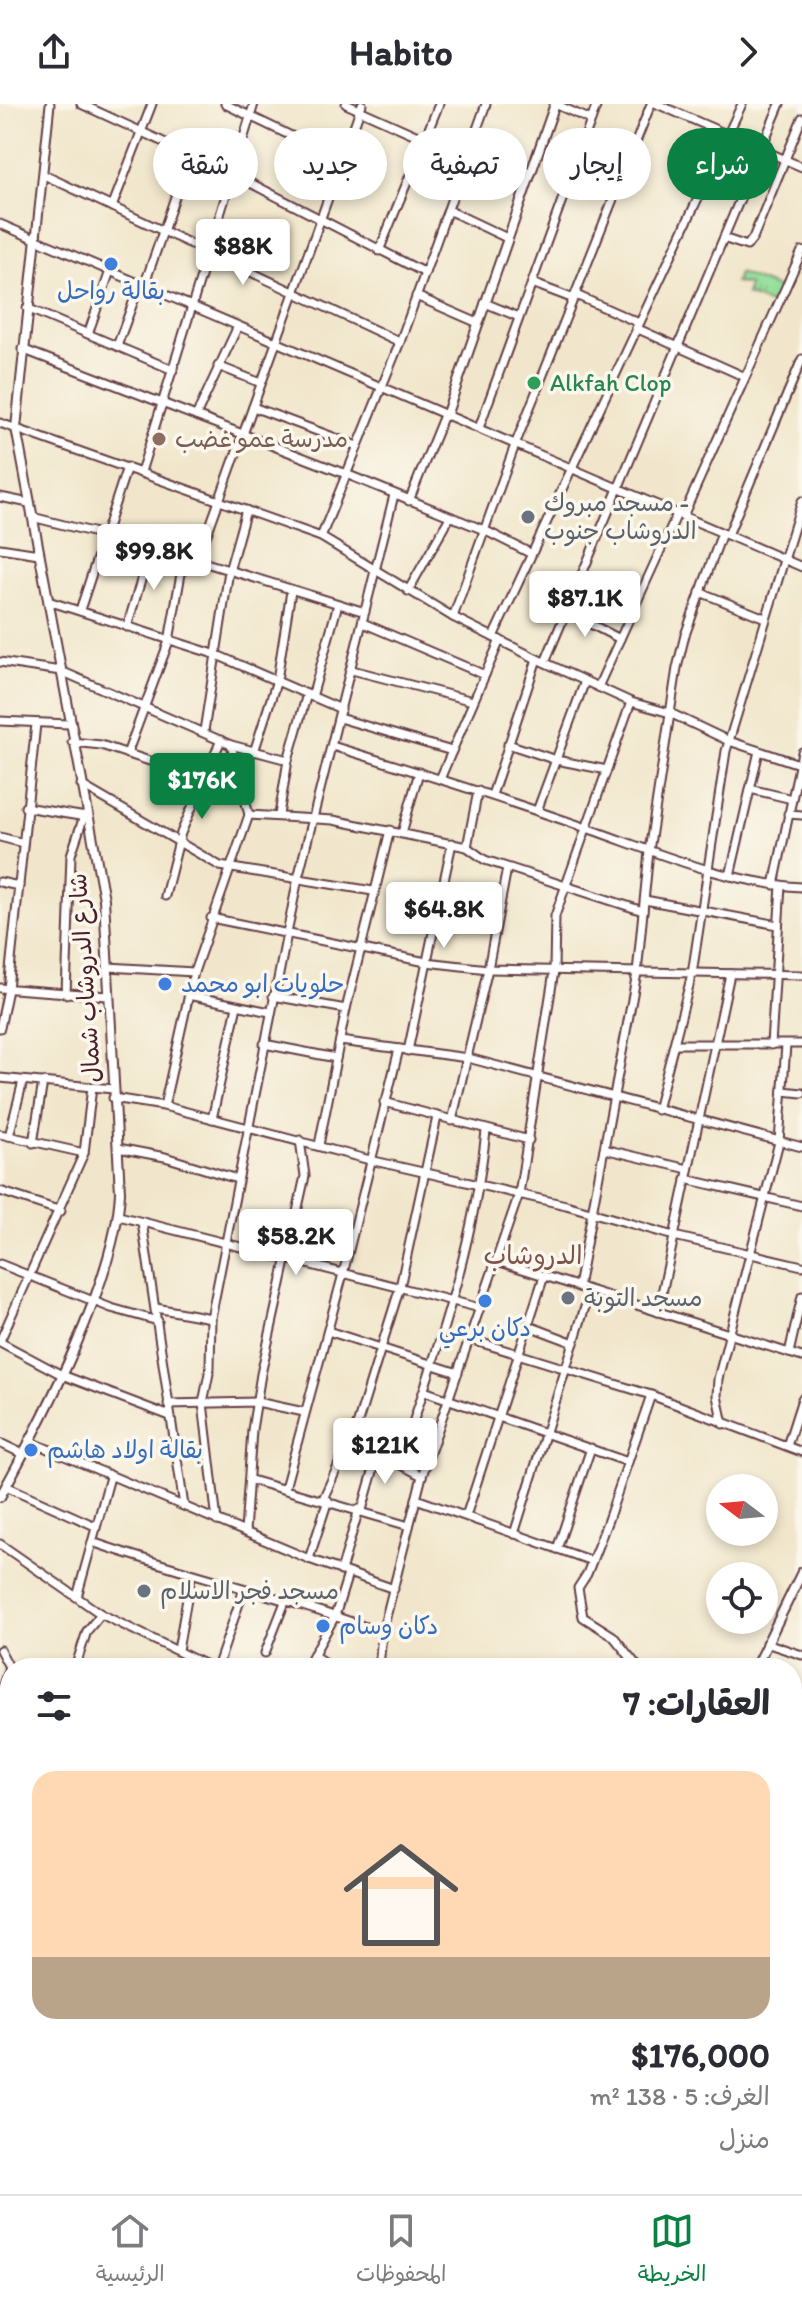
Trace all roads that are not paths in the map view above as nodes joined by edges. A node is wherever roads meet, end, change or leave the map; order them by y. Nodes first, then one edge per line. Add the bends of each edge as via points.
1 (50, 104) edge
2 (81, 104) edge
3 (152, 104) edge
4 (225, 104) edge
5 (254, 104) edge
6 (346, 104) edge
7 (439, 104) edge
8 (486, 104) edge
9 (555, 104) edge
10 (597, 104) edge
11 (654, 104) edge
12 (742, 104) edge
13 (780, 104) edge
14 (361, 107) edge
15 (250, 115) junction
16 (802, 118) edge
17 (591, 120) junction
18 (246, 128) edge
19 (276, 128) edge
20 (353, 128) edge
21 (430, 128) edge
22 (478, 128) edge
23 (709, 128) edge
24 (731, 128) edge
25 (771, 128) edge
26 (403, 129) edge
27 (143, 132) junction
28 (153, 137) edge
29 (778, 158) edge
30 (784, 160) junction
31 (802, 167) edge
32 (44, 175) junction
33 (258, 187) edge
34 (403, 193) edge
35 (175, 200) edge
36 (224, 200) edge
37 (326, 200) edge
38 (452, 200) edge
39 (697, 200) edge
40 (742, 200) edge
41 (112, 207) junction
42 (448, 210) junction
43 (319, 219) junction
44 (0, 224) edge
45 (164, 232) junction
46 (36, 238) junction
47 (507, 238) junction
48 (726, 239) junction
49 (379, 251) junction
50 (802, 251) edge
51 (206, 253) junction
52 (110, 271) junction
53 (425, 273) junction
54 (532, 283) junction
55 (142, 285) junction
56 (293, 292) junction
57 (416, 296) junction
58 (575, 297) junction
59 (485, 303) junction
60 (191, 307) junction
61 (27, 308) junction
62 (519, 317) junction
63 (478, 323) junction
64 (238, 326) junction
65 (638, 326) junction
66 (88, 334) junction
67 (274, 342) junction
68 (400, 342) junction
69 (117, 346) junction
70 (679, 348) junction
71 (22, 349) junction
72 (802, 359) edge
73 (218, 366) junction
74 (173, 370) junction
75 (743, 376) junction
76 (261, 383) junction
77 (380, 387) junction
78 (163, 402) junction
79 (253, 407) junction
80 (445, 415) junction
81 (196, 416) junction
82 (0, 423) edge
83 (16, 428) junction
84 (479, 428) junction
85 (243, 435) junction
86 (515, 445) junction
87 (357, 446) junction
88 (127, 467) junction
89 (570, 469) junction
90 (141, 472) junction
91 (346, 474) junction
92 (616, 488) junction
93 (394, 495) junction
94 (0, 497) edge
95 (217, 500) junction
96 (409, 501) junction
97 (802, 501) edge
98 (29, 503) junction
99 (246, 510) junction
100 (680, 515) junction
101 (32, 517) junction
102 (450, 517) junction
103 (484, 530) junction
104 (103, 534) junction
105 (725, 534) junction
106 (321, 537) junction
107 (151, 547) junction
108 (0, 548) edge
109 (530, 553) junction
110 (39, 554) junction
111 (184, 557) junction
112 (783, 559) junction
113 (197, 562) junction
114 (802, 567) edge
115 (229, 571) junction
116 (376, 572) junction
117 (291, 591) junction
118 (408, 591) junction
119 (700, 592) junction
120 (48, 601) junction
121 (338, 604) junction
122 (80, 610) junction
123 (565, 611) junction
124 (365, 612) junction
125 (453, 617) junction
126 (765, 618) junction
127 (363, 623) junction
128 (127, 627) junction
129 (497, 638) junction
130 (620, 639) junction
131 (169, 641) junction
132 (217, 655) junction
133 (541, 660) junction
134 (0, 662) edge
135 (352, 670) junction
136 (61, 671) junction
137 (485, 675) junction
138 (277, 680) junction
139 (585, 681) junction
140 (598, 687) junction
141 (310, 695) junction
142 (473, 701) junction
143 (631, 702) junction
144 (146, 708) junction
145 (341, 709) junction
146 (670, 713) junction
147 (339, 718) junction
148 (0, 721) edge
149 (36, 724) junction
150 (69, 724) junction
151 (204, 731) junction
152 (221, 740) junction
153 (729, 741) junction
154 (72, 742) junction
155 (508, 744) junction
156 (231, 745) junction
157 (332, 746) junction
158 (452, 751) junction
159 (759, 751) junction
160 (254, 752) junction
161 (802, 752) edge
162 (127, 754) junction
163 (288, 760) junction
164 (556, 760) junction
165 (800, 765) edge
166 (607, 770) junction
167 (419, 772) junction
168 (204, 779) junction
169 (440, 779) junction
170 (81, 785) junction
171 (750, 789) junction
172 (478, 791) junction
173 (492, 795) junction
174 (792, 799) junction
175 (25, 807) junction
176 (537, 811) junction
177 (788, 814) junction
178 (249, 815) junction
179 (279, 815) junction
180 (802, 815) edge
181 (86, 817) junction
182 (311, 818) junction
183 (586, 828) junction
184 (390, 830) junction
185 (402, 833) junction
186 (0, 837) edge
187 (178, 842) junction
188 (23, 843) junction
189 (452, 843) junction
190 (467, 847) junction
191 (649, 851) junction
192 (507, 868) junction
193 (228, 869) junction
194 (708, 869) junction
195 (730, 876) junction
196 (298, 878) junction
197 (0, 882) edge
198 (778, 885) junction
199 (19, 886) junction
200 (565, 887) junction
201 (802, 887) edge
202 (373, 891) junction
203 (165, 896) dead end
204 (645, 900) junction
205 (643, 911) junction
206 (702, 913) junction
207 (211, 918) junction
208 (778, 925) junction
209 (288, 933) junction
210 (362, 948) junction
211 (426, 962) junction
212 (108, 967) junction
213 (488, 969) junction
214 (554, 971) junction
215 (194, 972) junction
216 (775, 972) junction
217 (637, 973) junction
218 (692, 974) junction
219 (730, 974) junction
220 (802, 975) edge
221 (4, 989) edge
222 (66, 994) junction
223 (188, 995) junction
224 (108, 996) junction
225 (273, 996) junction
226 (237, 1006) junction
227 (346, 1009) junction
228 (270, 1012) junction
229 (0, 1028) edge
230 (340, 1041) junction
231 (264, 1044) junction
232 (676, 1044) junction
233 (802, 1044) edge
234 (771, 1045) junction
235 (786, 1045) junction
236 (716, 1046) junction
237 (399, 1049) junction
238 (408, 1051) junction
239 (336, 1058) junction
240 (468, 1058) junction
241 (539, 1077) junction
242 (0, 1078) edge
243 (23, 1081) junction
244 (43, 1082) junction
245 (92, 1087) junction
246 (783, 1091) junction
247 (802, 1093) edge
248 (113, 1094) junction
249 (615, 1100) junction
250 (384, 1102) junction
251 (164, 1106) junction
252 (657, 1110) junction
253 (437, 1117) junction
254 (212, 1119) junction
255 (699, 1120) junction
256 (452, 1121) junction
257 (246, 1127) junction
258 (486, 1131) junction
259 (0, 1134) edge
260 (9, 1136) junction
261 (300, 1140) junction
262 (529, 1140) junction
263 (779, 1142) junction
264 (33, 1143) junction
265 (319, 1145) junction
266 (802, 1147) edge
267 (118, 1148) junction
268 (604, 1149) junction
269 (84, 1153) junction
270 (370, 1160) junction
271 (688, 1169) junction
272 (427, 1173) junction
273 (237, 1179) junction
274 (686, 1179) junction
275 (480, 1185) junction
276 (0, 1191) edge
277 (519, 1194) junction
278 (765, 1198) junction
279 (802, 1206) edge
280 (61, 1211) junction
281 (591, 1211) junction
282 (119, 1216) junction
283 (142, 1222) junction
284 (674, 1236) junction
285 (224, 1243) junction
286 (752, 1256) junction
287 (287, 1259) junction
288 (497, 1261) junction
289 (0, 1264) edge
290 (802, 1266) edge
291 (343, 1274) junction
292 (30, 1275) junction
293 (544, 1276) junction
294 (400, 1287) junction
295 (578, 1287) junction
296 (590, 1291) junction
297 (802, 1296) edge
298 (92, 1300) junction
299 (452, 1300) junction
300 (156, 1308) junction
301 (480, 1308) junction
302 (658, 1312) junction
303 (211, 1318) junction
304 (158, 1321) junction
305 (529, 1326) junction
306 (328, 1331) junction
307 (730, 1335) junction
308 (469, 1339) junction
309 (0, 1342) edge
310 (574, 1343) junction
311 (380, 1351) junction
312 (789, 1353) junction
313 (520, 1354) junction
314 (802, 1357) edge
315 (432, 1367) junction
316 (566, 1368) junction
317 (458, 1373) junction
318 (62, 1375) junction
319 (424, 1391) junction
320 (651, 1395) junction
321 (802, 1399) edge
322 (257, 1402) junction
323 (449, 1402) junction
324 (203, 1403) junction
325 (168, 1404) junction
326 (304, 1412) junction
327 (170, 1416) junction
328 (499, 1418) junction
329 (723, 1424) junction
330 (546, 1433) junction
331 (351, 1438) junction
332 (29, 1441) junction
333 (0, 1443) edge
334 (787, 1446) junction
335 (591, 1448) junction
336 (802, 1452) edge
337 (23, 1454) junction
338 (378, 1454) junction
339 (628, 1462) junction
340 (399, 1464) junction
341 (422, 1476) junction
342 (110, 1477) junction
343 (251, 1480) junction
344 (6, 1486) junction
345 (285, 1488) junction
346 (0, 1497) edge
347 (325, 1499) junction
348 (416, 1499) junction
349 (184, 1506) junction
350 (361, 1510) junction
351 (466, 1516) junction
352 (217, 1521) junction
353 (95, 1526) junction
354 (409, 1526) junction
355 (245, 1532) junction
356 (514, 1534) junction
357 (92, 1542) junction
358 (0, 1544) edge
359 (557, 1549) junction
360 (309, 1559) junction
361 (592, 1561) junction
362 (802, 1572) edge
363 (345, 1573) junction
364 (191, 1576) junction
365 (244, 1589) junction
366 (394, 1589) junction
367 (77, 1597) junction
368 (285, 1602) junction
369 (101, 1614) junction
370 (335, 1616) junction
371 (382, 1633) junction
372 (766, 1643) junction
373 (178, 1650) junction
374 (265, 1653) dead end
375 (313, 1655) junction
376 (802, 1655) edge
377 (78, 1658) edge
378 (194, 1658) edge
379 (218, 1658) edge
380 (311, 1658) edge
381 (318, 1658) edge
382 (380, 1658) edge
383 (631, 1658) edge
384 (759, 1658) edge

1 - 32 street, شارع الدروشاب شمال
2 - 27 street
3 - 27 street
4 - 15 street
5 - 15 street
6 - 14 street
7 - 21 street
8 - 22 street
9 - 17 street
9 - 47 street
10 - 17 street
11 - 23 street
11 - 58 street
12 - 24 street
13 - 25 street
14 - 20 street
14 - 26 street
15 - 18 street
15 - 19 street
16 - 30 street
17 - 54 street
27 - 28 street
27 - 41 street
29 - 30 street
30 - 31 street
30 - 48 street via 747,246
32 - 41 street
32 - 46 street, شارع الدروشاب شمال
33 - 43 street
34 - 49 street
35 - 45 street
36 - 51 street
37 - 43 street
38 - 42 street
39 - 65 street
40 - 48 street
41 - 45 street
42 - 47 street
42 - 53 street
43 - 49 street
43 - 56 street
44 - 46 street
45 - 51 street
45 - 55 street
46 - 52 street
46 - 61 street, شارع الدروشاب شمال
47 - 59 street
48 - 70 street
49 - 53 street
50 - 75 street
51 - 56 street
51 - 60 street
52 - 55 street
52 - 66 street
53 - 57 street
54 - 58 street
54 - 62 street
55 - 60 street
55 - 69 street
56 - 67 street
56 - 68 street
57 - 63 street
57 - 68 street
58 - 65 street
58 - 86 street
59 - 62 street
59 - 63 street
60 - 64 street
60 - 74 street
61 - 66 street
61 - 71 street, شارع الدروشاب شمال
62 - 84 street
63 - 80 street
64 - 67 street
64 - 73 street
65 - 70 street
65 - 89 street
66 - 69 street
67 - 76 street
67 - 77 street
68 - 77 street
69 - 74 street
70 - 75 street
70 - 92 street
71 - 78 street
71 - 83 street, شارع الدروشاب شمال
72 - 105 street
73 - 76 street
73 - 81 street
74 - 78 street
75 - 100 street
76 - 79 street
77 - 80 street
77 - 87 street
78 - 81 street
78 - 90 street
79 - 85 street
79 - 87 street
80 - 84 street
80 - 96 street
81 - 85 street
82 - 83 street
83 - 88 street
83 - 98 street, شارع الدروشاب شمال
84 - 86 street
85 - 91 street
85 - 95 street
86 - 89 street
86 - 103 street
87 - 91 street
88 - 90 street
88 - 104 street
89 - 92 street
89 - 109 street
90 - 95 street
91 - 93 street
91 - 106 street
92 - 100 street
92 - 123 street
93 - 96 street
93 - 116 street
94 - 98 street
95 - 99 street
95 - 113 street
96 - 102 street
97 - 112 street
98 - 101 street, شارع الدروشاب شمال
99 - 106 street
99 - 115 street
100 - 105 street
100 - 130 street
101 - 104 street
101 - 110 street, شارع الدروشاب شمال
102 - 103 street
102 - 118 street
103 - 109 street
103 - 125 street
104 - 107 street
104 - 122 street
105 - 112 street
105 - 119 street
106 - 116 street
107 - 111 street
107 - 128 street
108 - 110 street
109 - 129 street
110 - 120 street, شارع الدروشاب شمال
111 - 113 street
111 - 131 street
112 - 114 street
112 - 126 street
113 - 115 street
115 - 117 street
115 - 132 street
116 - 118 street
116 - 124 street
117 - 121 street
117 - 138 street
118 - 125 street
119 - 126 street
119 - 146 street via 680,651
120 - 122 street
120 - 136 street, شارع الدروشاب شمال
121 - 124 street
121 - 141 street
122 - 128 street
123 - 130 street
123 - 133 street
124 - 127 street
125 - 129 street
126 - 153 street
127 - 135 street
127 - 137 street
128 - 131 street
129 - 133 street
129 - 137 street
130 - 140 street
131 - 132 street
131 - 144 street
132 - 138 street
132 - 151 street
133 - 139 street
133 - 155 street
134 - 136 street
135 - 142 street
135 - 145 street
136 - 144 street
136 - 150 street, شارع الدروشاب شمال
137 - 142 street
138 - 141 street
138 - 160 street
139 - 140 street
139 - 164 street
140 - 143 street
141 - 145 street
141 - 163 street
142 - 158 street
143 - 146 street
143 - 166 street
144 - 151 street
144 - 162 street
145 - 147 street
146 - 153 street
146 - 191 street
147 - 157 street
147 - 158 street
148 - 149 street
149 - 150 street
149 - 175 street
150 - 154 street, شارع الدروشاب شمال
151 - 152 street
152 - 156 street
152 - 168 street
153 - 159 street
153 - 194 street
154 - 162 street
154 - 170 street, شارع الدروشاب شمال
155 - 164 street
155 - 173 street
156 - 160 street
156 - 178 street
157 - 167 street
157 - 182 street
158 - 169 street
159 - 165 street
159 - 171 street
160 - 163 street
161 - 165 street
162 - 168 street
163 - 179 street
164 - 166 street
164 - 176 street
165 - 174 street
166 - 183 street
167 - 169 street
167 - 185 street
168 - 187 street
169 - 172 street
170 - 181 street, شارع الدروشاب شمال
170 - 187 street
171 - 174 street
171 - 195 street
172 - 173 street
172 - 190 street
173 - 176 street
174 - 177 street
175 - 181 street
175 - 188 street
176 - 183 street
177 - 180 street
177 - 198 street
178 - 179 street
178 - 193 street
179 - 182 street
181 - 212 street, شارع الدروشاب شمال via 104,899
181 - 222 street via 71,855
182 - 184 street
182 - 196 street
183 - 191 street
183 - 200 street
184 - 185 street
184 - 202 street
185 - 189 street
186 - 188 street
187 - 193 street
187 - 203 street
188 - 199 street
189 - 190 street
189 - 211 street
190 - 192 street
191 - 194 street
191 - 204 street
192 - 200 street
192 - 213 street
193 - 196 street
193 - 207 street
194 - 195 street
194 - 206 street
195 - 198 street
196 - 202 street
196 - 209 street
197 - 199 street
198 - 201 street
198 - 208 street
199 - 221 street
200 - 205 street
200 - 214 street via 555,916
202 - 210 street
204 - 205 street
204 - 206 street
205 - 217 street
206 - 208 street
206 - 218 street
207 - 209 street
207 - 215 street
208 - 216 street
209 - 210 street
209 - 225 street
210 - 211 street
210 - 227 street
211 - 213 street
211 - 238 street
212 - 215 street
212 - 224 street, شارع الدروشاب شمال
213 - 214 street
213 - 240 street
214 - 217 street
214 - 241 street
215 - 223 street
216 - 219 street
216 - 220 street
216 - 234 street
217 - 218 street
217 - 249 street
218 - 219 street
218 - 232 street
219 - 236 street
221 - 222 street
221 - 229 street
222 - 224 street
223 - 226 street
223 - 251 street
224 - 248 street, شارع الدروشاب شمال
225 - 227 street
225 - 228 street
226 - 228 street
226 - 254 street
227 - 230 street
228 - 231 street
230 - 237 street
230 - 239 street
231 - 239 street
231 - 257 street
232 - 236 street
232 - 252 street
233 - 235 street
234 - 235 street
234 - 236 street
235 - 246 street
236 - 255 street
237 - 238 street
237 - 250 street
238 - 240 street
239 - 265 street
240 - 241 street
240 - 256 street
241 - 249 street
241 - 262 street
242 - 243 street
243 - 244 street
243 - 260 street
244 - 245 street
244 - 264 street
245 - 248 street
245 - 269 street
246 - 247 street
246 - 263 street
248 - 251 street
248 - 267 street, شارع الدروشاب شمال
249 - 252 street
249 - 268 street
250 - 253 street
250 - 270 street
251 - 254 street
252 - 255 street
253 - 256 street
253 - 272 street
254 - 257 street
255 - 263 street
255 - 271 street
256 - 258 street
257 - 261 street
257 - 273 street
258 - 262 street
258 - 275 street
259 - 260 street
260 - 264 street
261 - 265 street
261 - 287 street via 306,1167
262 - 277 street
263 - 266 street
263 - 278 street
264 - 269 street
265 - 270 street
267 - 273 street
267 - 282 street, شارع الدروشاب شمال
268 - 271 street
268 - 281 street
269 - 280 street
270 - 272 street
270 - 291 street
271 - 274 street
272 - 275 street
272 - 294 street
273 - 285 street
274 - 278 street
274 - 284 street
275 - 277 street
275 - 299 street
276 - 280 street
277 - 281 street
277 - 288 street
278 - 279 street
278 - 286 street
280 - 292 street
281 - 284 street
281 - 295 street
282 - 283 street
282 - 298 street, شارع الدروشاب شمال
283 - 285 street
283 - 300 street
284 - 286 street
284 - 302 street
285 - 287 street
285 - 303 street
286 - 290 street
286 - 307 street
287 - 291 street
287 - 322 street
288 - 293 street
288 - 301 street
289 - 292 street
291 - 294 street
291 - 306 street
292 - 298 street
292 - 309 street
293 - 295 street
293 - 305 street
294 - 299 street
294 - 311 street
295 - 296 street
296 - 302 street
296 - 310 street
297 - 312 street
298 - 304 street
298 - 318 street, شارع الدروشاب شمال
299 - 301 street
299 - 315 street
300 - 303 street
300 - 304 street
301 - 308 street
302 - 307 street
303 - 324 street
304 - 325 street
305 - 310 street
305 - 313 street
306 - 311 street
306 - 326 street
307 - 312 street
307 - 329 street via 718,1379
308 - 313 street
308 - 317 street
309 - 318 street
310 - 316 street
311 - 315 street
311 - 331 street
312 - 314 street
313 - 316 street
313 - 328 street
315 - 317 street
315 - 319 street
316 - 320 street
316 - 330 street
317 - 323 street
318 - 327 street
318 - 332 street, شارع الدروشاب شمال
319 - 323 street
319 - 340 street
320 - 329 street
320 - 339 street
321 - 334 street
322 - 324 street
322 - 326 street
322 - 343 street
323 - 328 street
323 - 341 street
324 - 325 street
324 - 352 street
325 - 327 street
326 - 345 street
327 - 349 street
328 - 330 street
328 - 351 street
329 - 334 street
330 - 335 street
330 - 356 street
331 - 338 street
331 - 347 street
332 - 337 street, شارع الدروشاب شمال
332 - 342 street
333 - 337 street
334 - 336 street
335 - 339 street
335 - 359 street
337 - 344 street, شارع الدروشاب شمال
338 - 340 street
338 - 350 street
339 - 361 street
340 - 341 street
341 - 348 street
342 - 349 street
342 - 353 street
343 - 345 street
343 - 355 street
344 - 346 street, شارع الدروشاب شمال
344 - 353 street
345 - 347 street
347 - 350 street
347 - 360 street
348 - 351 street
348 - 354 street
349 - 352 street
350 - 354 street via 366,1516
350 - 363 street
351 - 356 street
352 - 355 street
353 - 357 street
354 - 366 street
355 - 360 street
356 - 359 street
357 - 364 street
357 - 367 street
358 - 367 street
359 - 361 street
360 - 363 street
361 - 383 street via 578,1588 583,1617 613,1636
362 - 372 street
363 - 366 street
363 - 370 street
364 - 365 street
364 - 373 street
365 - 368 street
365 - 379 street
366 - 371 street
367 - 369 street
368 - 370 street
368 - 374 street
369 - 373 street
369 - 377 street via 87,1631
370 - 371 street
370 - 375 street
371 - 382 street
372 - 376 street
372 - 384 street
373 - 378 street
375 - 380 street
375 - 381 street

